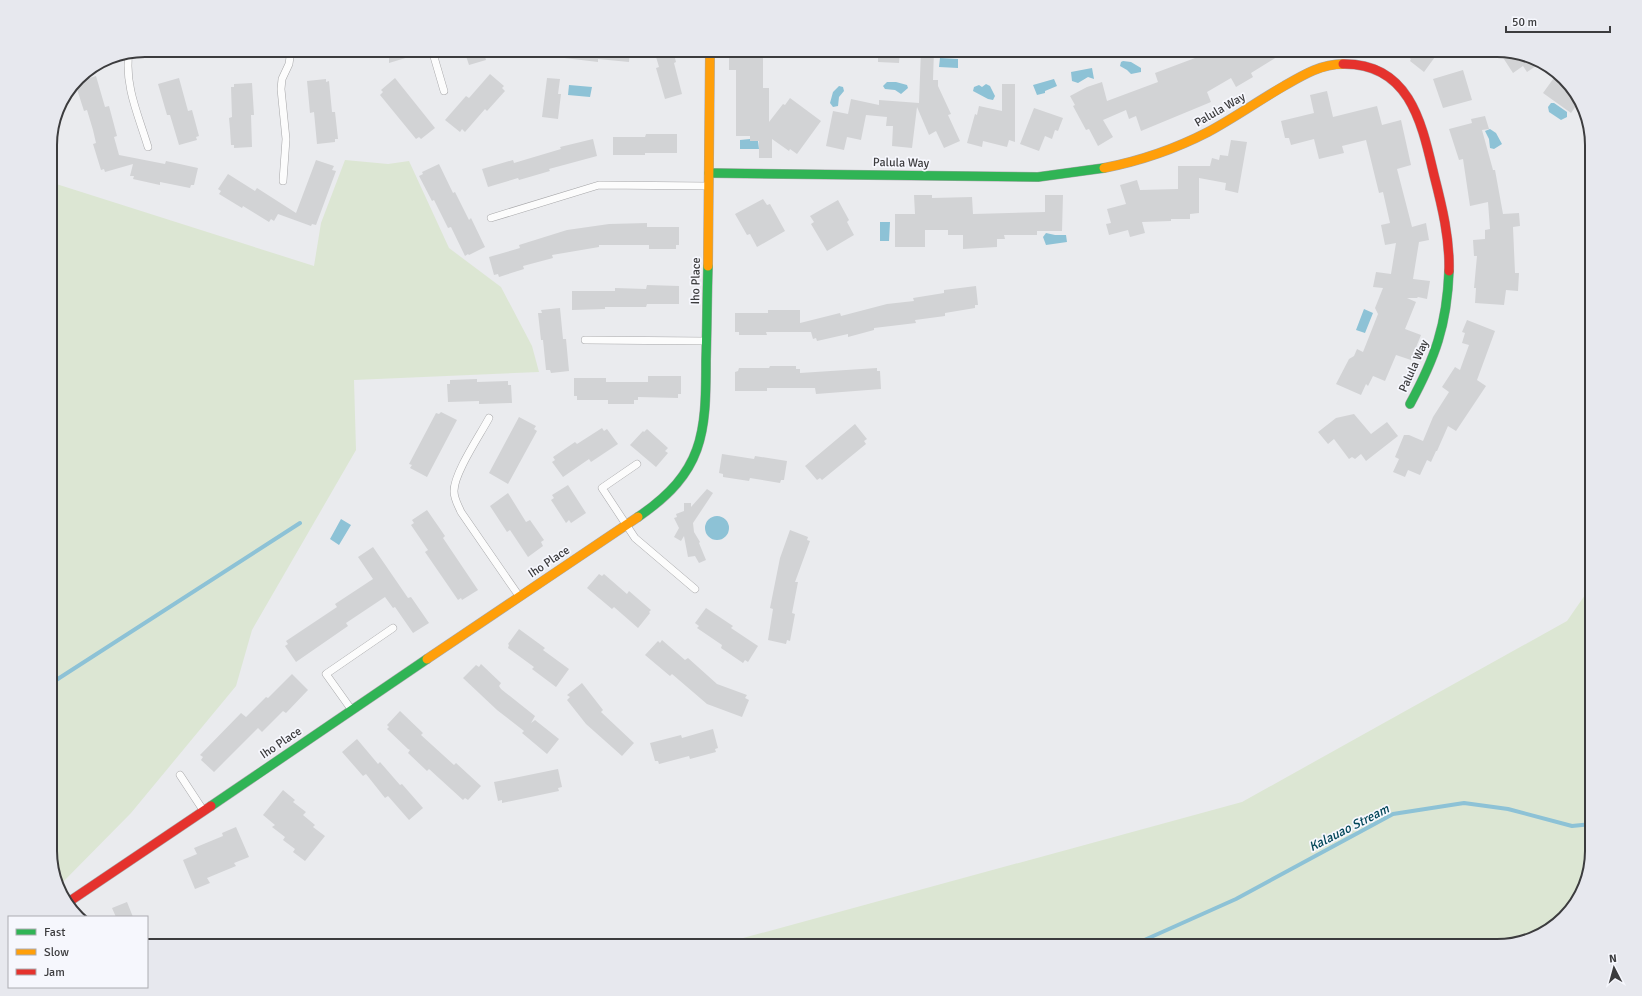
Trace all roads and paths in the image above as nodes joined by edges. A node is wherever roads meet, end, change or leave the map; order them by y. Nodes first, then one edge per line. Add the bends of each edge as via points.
1 (290, 57) edge
2 (434, 57) edge
3 (710, 57) edge
4 (129, 59) edge
5 (444, 91) dead end
6 (148, 147) dead end
7 (708, 173) junction
8 (283, 181) dead end
9 (708, 186) junction
10 (491, 218) dead end
11 (585, 340) dead end
12 (707, 341) junction
13 (1410, 404) dead end
14 (489, 418) dead end
15 (636, 464) dead end
16 (627, 524) junction
17 (695, 589) dead end
18 (519, 597) junction
19 (393, 628) dead end
20 (352, 710) junction
21 (180, 775) dead end
22 (204, 810) junction
23 (72, 900) edge

1 - 8 lane via 281,89 286,139
2 - 5 lane
3 - 7 street, Iho Place
4 - 6 lane via 129,82
7 - 9 street, Iho Place
7 - 13 street, Palula Way via 1038,177 1085,173 1132,162 1183,144 1208,132 1312,70 1334,64 1363,65 1396,83 1416,110 1448,235 1449,292 1441,333 1428,371
9 - 10 lane via 599,185
9 - 12 street, Iho Place
11 - 12 lane
12 - 16 street, Iho Place via 705,421 697,450 675,486 651,508
14 - 18 lane via 457,476 454,492 462,512
15 - 16 lane via 602,488
16 - 17 lane via 636,538
16 - 18 street, Iho Place
18 - 20 street, Iho Place
19 - 20 lane via 326,674
20 - 22 street, Iho Place
21 - 22 lane
22 - 23 street, Iho Place

